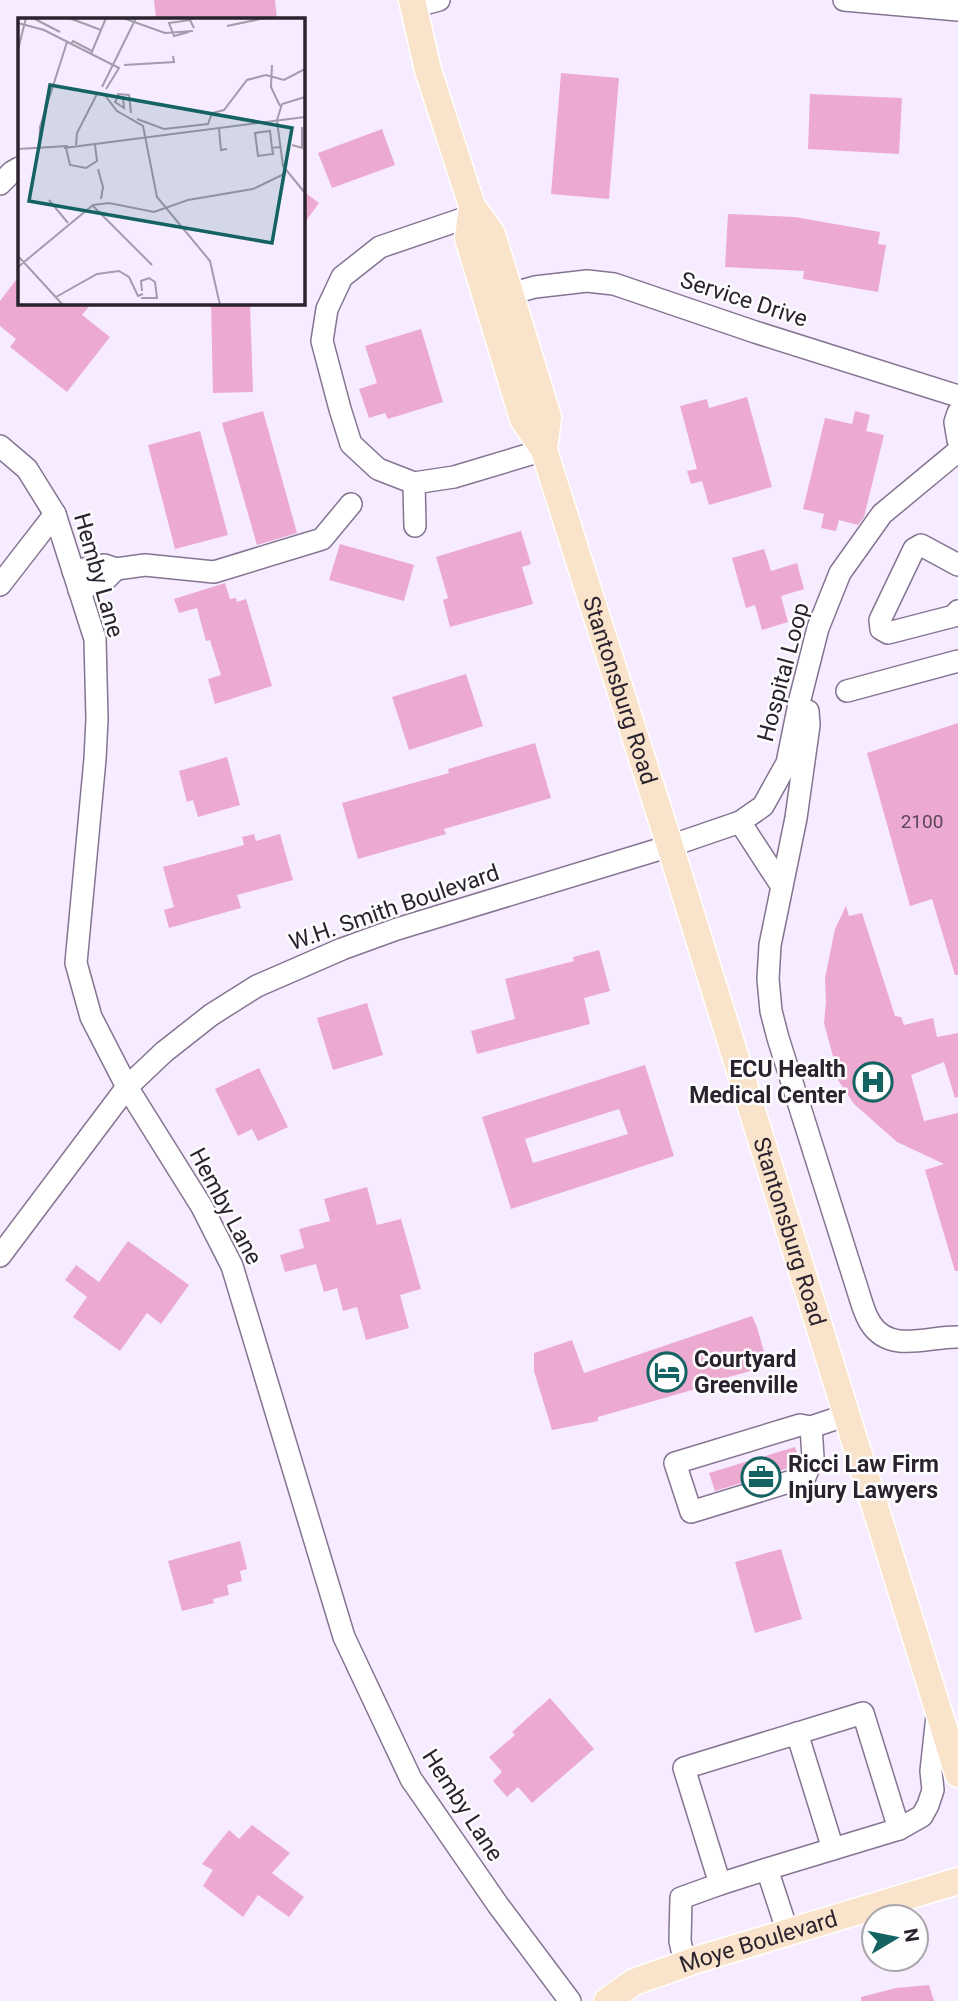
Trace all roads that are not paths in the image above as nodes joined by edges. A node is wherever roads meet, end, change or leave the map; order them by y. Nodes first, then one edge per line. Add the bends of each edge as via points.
1 (439, 0) edge
2 (844, 0) edge
3 (412, 3) edge
4 (958, 10) edge
5 (18, 169) edge
6 (0, 184) edge
7 (472, 211) junction
8 (510, 294) junction
9 (958, 396) edge
10 (958, 413) edge
11 (958, 440) edge
12 (0, 446) edge
13 (544, 450) junction
14 (958, 452) edge
15 (414, 483) junction
16 (351, 504) dead end
17 (55, 514) junction
18 (415, 526) dead end
19 (958, 565) edge
20 (76, 580) junction
21 (0, 585) edge
22 (958, 611) edge
23 (958, 661) edge
24 (806, 674) junction
25 (847, 691) dead end
26 (740, 822) junction
27 (670, 846) junction
28 (781, 885) junction
29 (127, 1087) junction
30 (0, 1256) edge
31 (958, 1338) edge
32 (846, 1415) junction
33 (811, 1427) junction
34 (938, 1710) junction
35 (797, 1733) junction
36 (958, 1774) edge
37 (898, 1829) junction
38 (833, 1849) junction
39 (767, 1869) junction
40 (958, 1881) edge
41 (720, 1884) junction
42 (788, 1933) junction
43 (685, 1964) junction
44 (570, 2001) edge
45 (607, 2001) edge

1 - 3 street
2 - 4 street
3 - 7 main road, Stantonsburg Road
5 - 6 street
7 - 8 main road, Stantonsburg Road via 492,234
7 - 13 main road, Stantonsburg Road via 468,238 523,419
7 - 15 street via 380,247 342,277 327,309 323,341 351,444 378,469
8 - 9 street, Service Drive via 587,281 614,284
8 - 13 main road, Stantonsburg Road via 548,417
10 - 11 street
12 - 17 street, Hemby Lane via 27,469
13 - 15 street via 454,477
13 - 27 main road, Stantonsburg Road
14 - 24 street, Hospital Loop via 882,514 840,573
15 - 18 street
16 - 20 street via 322,539 214,572 104,565
17 - 20 street, Hemby Lane
17 - 21 street
19 - 22 street via 921,545 914,549 880,620 881,629 888,633 954,617
20 - 29 street, Hemby Lane via 95,639 97,719 76,963 91,1017
23 - 25 street
24 - 26 street, Hospital Loop via 787,763 764,806
24 - 28 street via 809,724
26 - 27 street, Hospital Loop
26 - 28 street
27 - 29 street, W.H. Smith Boulevard via 397,929 257,986 173,1044
27 - 32 main road, Stantonsburg Road
28 - 31 street via 770,945 771,1011 864,1309 883,1336 898,1342
29 - 30 street, W.H. Smith Boulevard
29 - 44 street, Hemby Lane via 202,1207 232,1266 344,1637 411,1779
32 - 33 street
32 - 34 main road, Stantonsburg Road
33 - 33 street via 800,1425 675,1463 691,1512 805,1477 813,1457
34 - 36 main road, Stantonsburg Road
34 - 37 street via 928,1805 922,1816
35 - 37 street via 863,1713
35 - 38 street
35 - 41 street via 684,1768
37 - 38 street
38 - 39 street
39 - 41 street
39 - 42 street
40 - 42 main road, Moye Boulevard
41 - 43 street via 681,1898 680,1941
42 - 43 main road, Moye Boulevard
43 - 45 main road, Moye Boulevard via 634,1982

